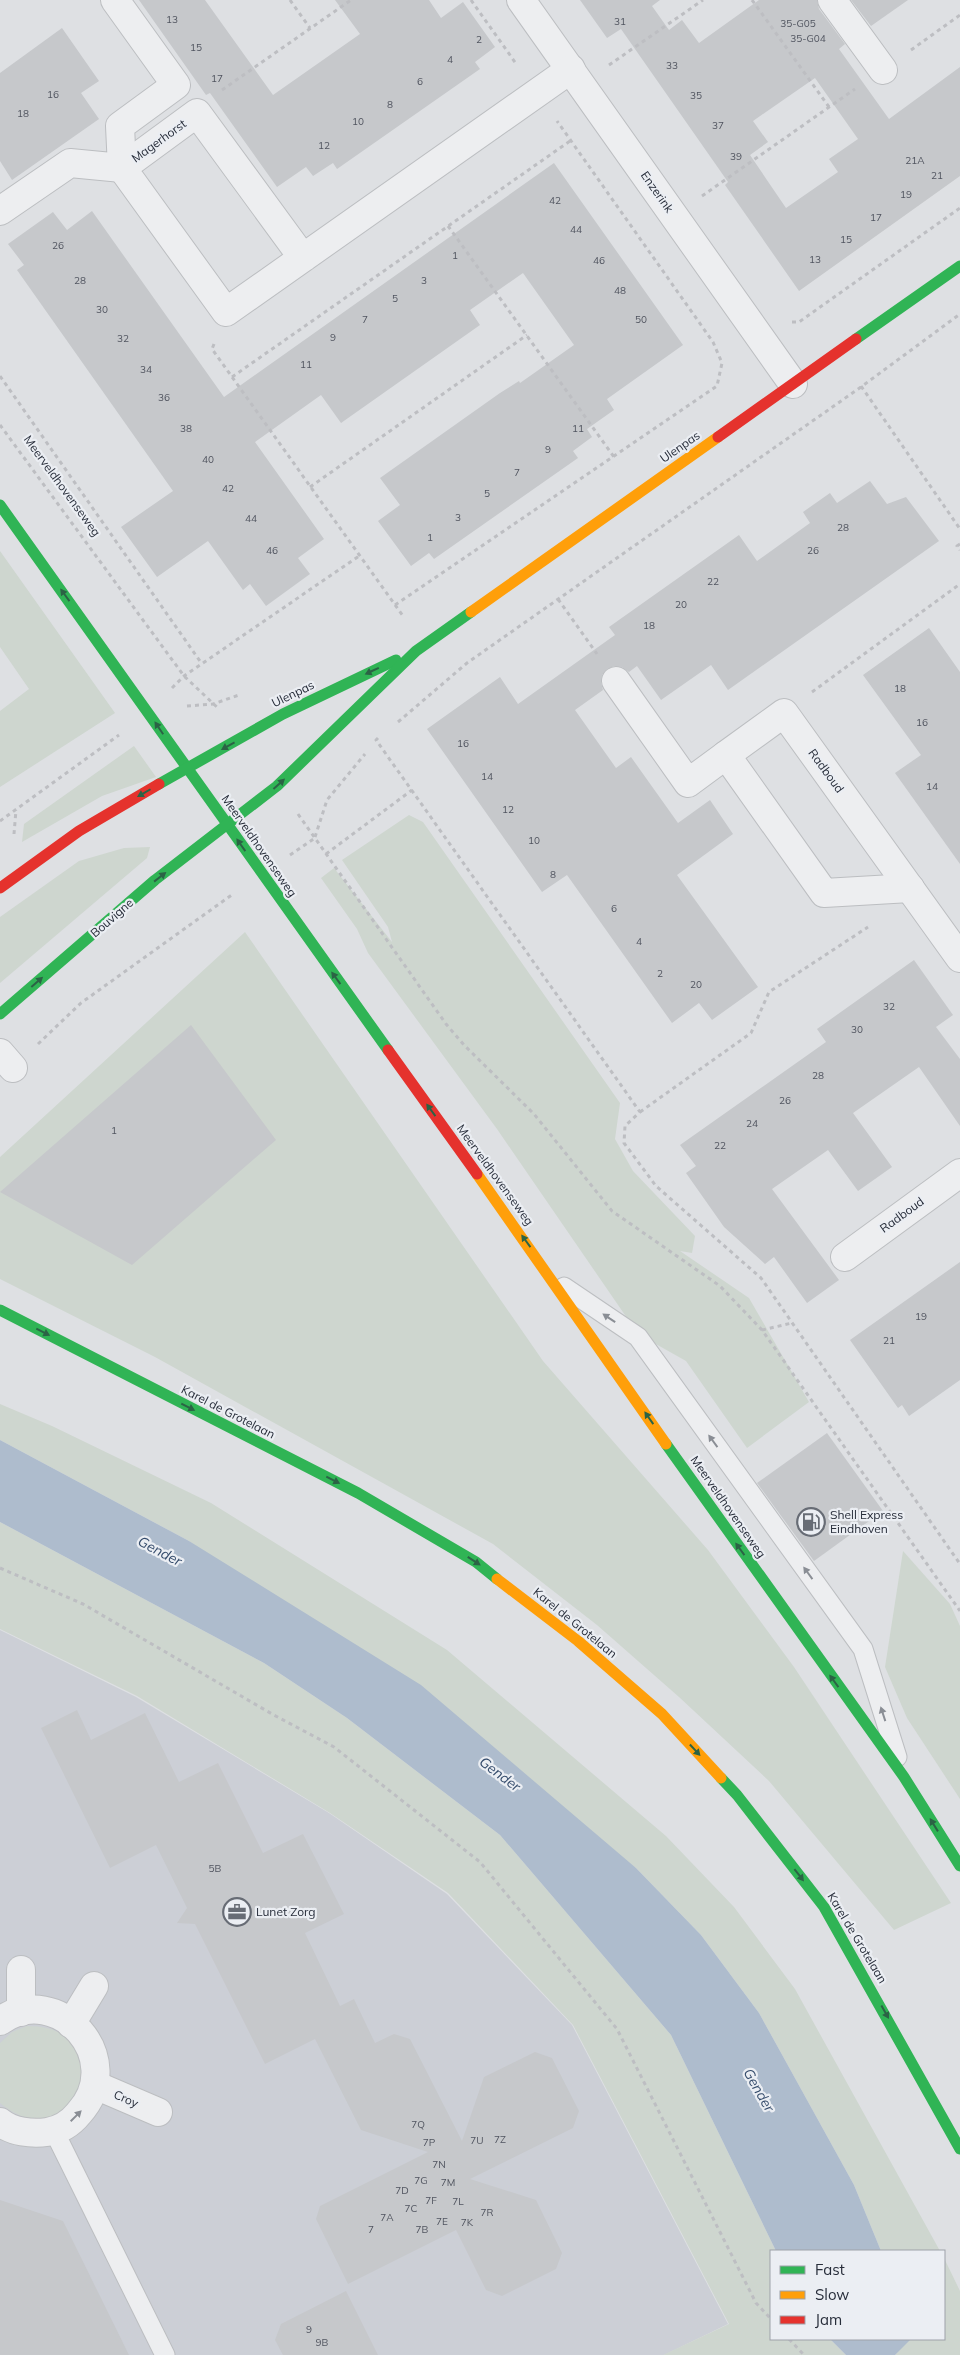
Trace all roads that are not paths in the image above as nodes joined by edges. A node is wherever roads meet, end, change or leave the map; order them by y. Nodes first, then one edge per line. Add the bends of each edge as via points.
1 (115, 0) edge
2 (521, 0) edge
3 (832, 0) edge
4 (883, 70) road end
5 (576, 77) junction
6 (122, 168) junction
7 (0, 211) edge
8 (303, 258) junction
9 (960, 266) edge
10 (793, 384) junction
11 (0, 505) edge
12 (420, 648) junction
13 (616, 681) road end
14 (726, 755) junction
15 (186, 768) junction
16 (227, 825) junction
17 (0, 888) edge
18 (912, 892) junction
19 (960, 958) edge
20 (0, 1014) edge
21 (960, 1172) edge
22 (845, 1257) dead end
23 (554, 1281) junction
24 (0, 1310) edge
25 (904, 1777) junction
26 (960, 1866) edge
27 (22, 1970) dead end
28 (94, 1986) dead end
29 (11, 2017) edge
30 (71, 2024) junction
31 (95, 2085) junction
32 (158, 2112) dead end
33 (0, 2122) edge
34 (54, 2131) junction
35 (960, 2149) edge
36 (164, 2355) edge

1 - 6 street via 176,85 120,126
2 - 5 street, Enzerink
3 - 4 street
5 - 8 street via 537,93
5 - 10 street, Enzerink
6 - 7 street via 70,163
6 - 8 street, Magerhorst via 226,312
6 - 8 street, Magerhorst via 197,113
9 - 10 main road, Ulenpas
10 - 12 main road, Ulenpas
15 -> 11 main road, Meerveldhovenseweg
12 -> 15 main road, Ulenpas via 283,714
16 -> 12 main road, Ulenpas via 277,786
13 - 14 street via 688,783
14 - 18 street via 824,893
14 - 18 street, Radboud via 784,713
15 - 16 main road, Meerveldhovenseweg
15 -> 17 main road via 79,831
20 -> 16 main road, Bouvigne via 155,880
23 -> 16 main road, Meerveldhovenseweg
18 - 19 street, Radboud
21 - 22 street, Radboud
25 -> 23 main road, Meerveldhovenseweg via 716,1516
25 -> 23 lane via 863,1649 638,1337
24 -> 35 main road, Karel de Grotelaan via 358,1493 476,1562 578,1641 662,1714 737,1795 824,1907
26 -> 25 main road, Meerveldhovenseweg
27 - 29 street
28 - 30 street
29 - 30 street via 43,2011 64,2017
30 - 31 street via 82,2031 93,2050
31 - 32 street, Croy
34 -> 31 street via 73,2121 87,2105
33 - 34 street via 33,2134
34 - 36 lane

